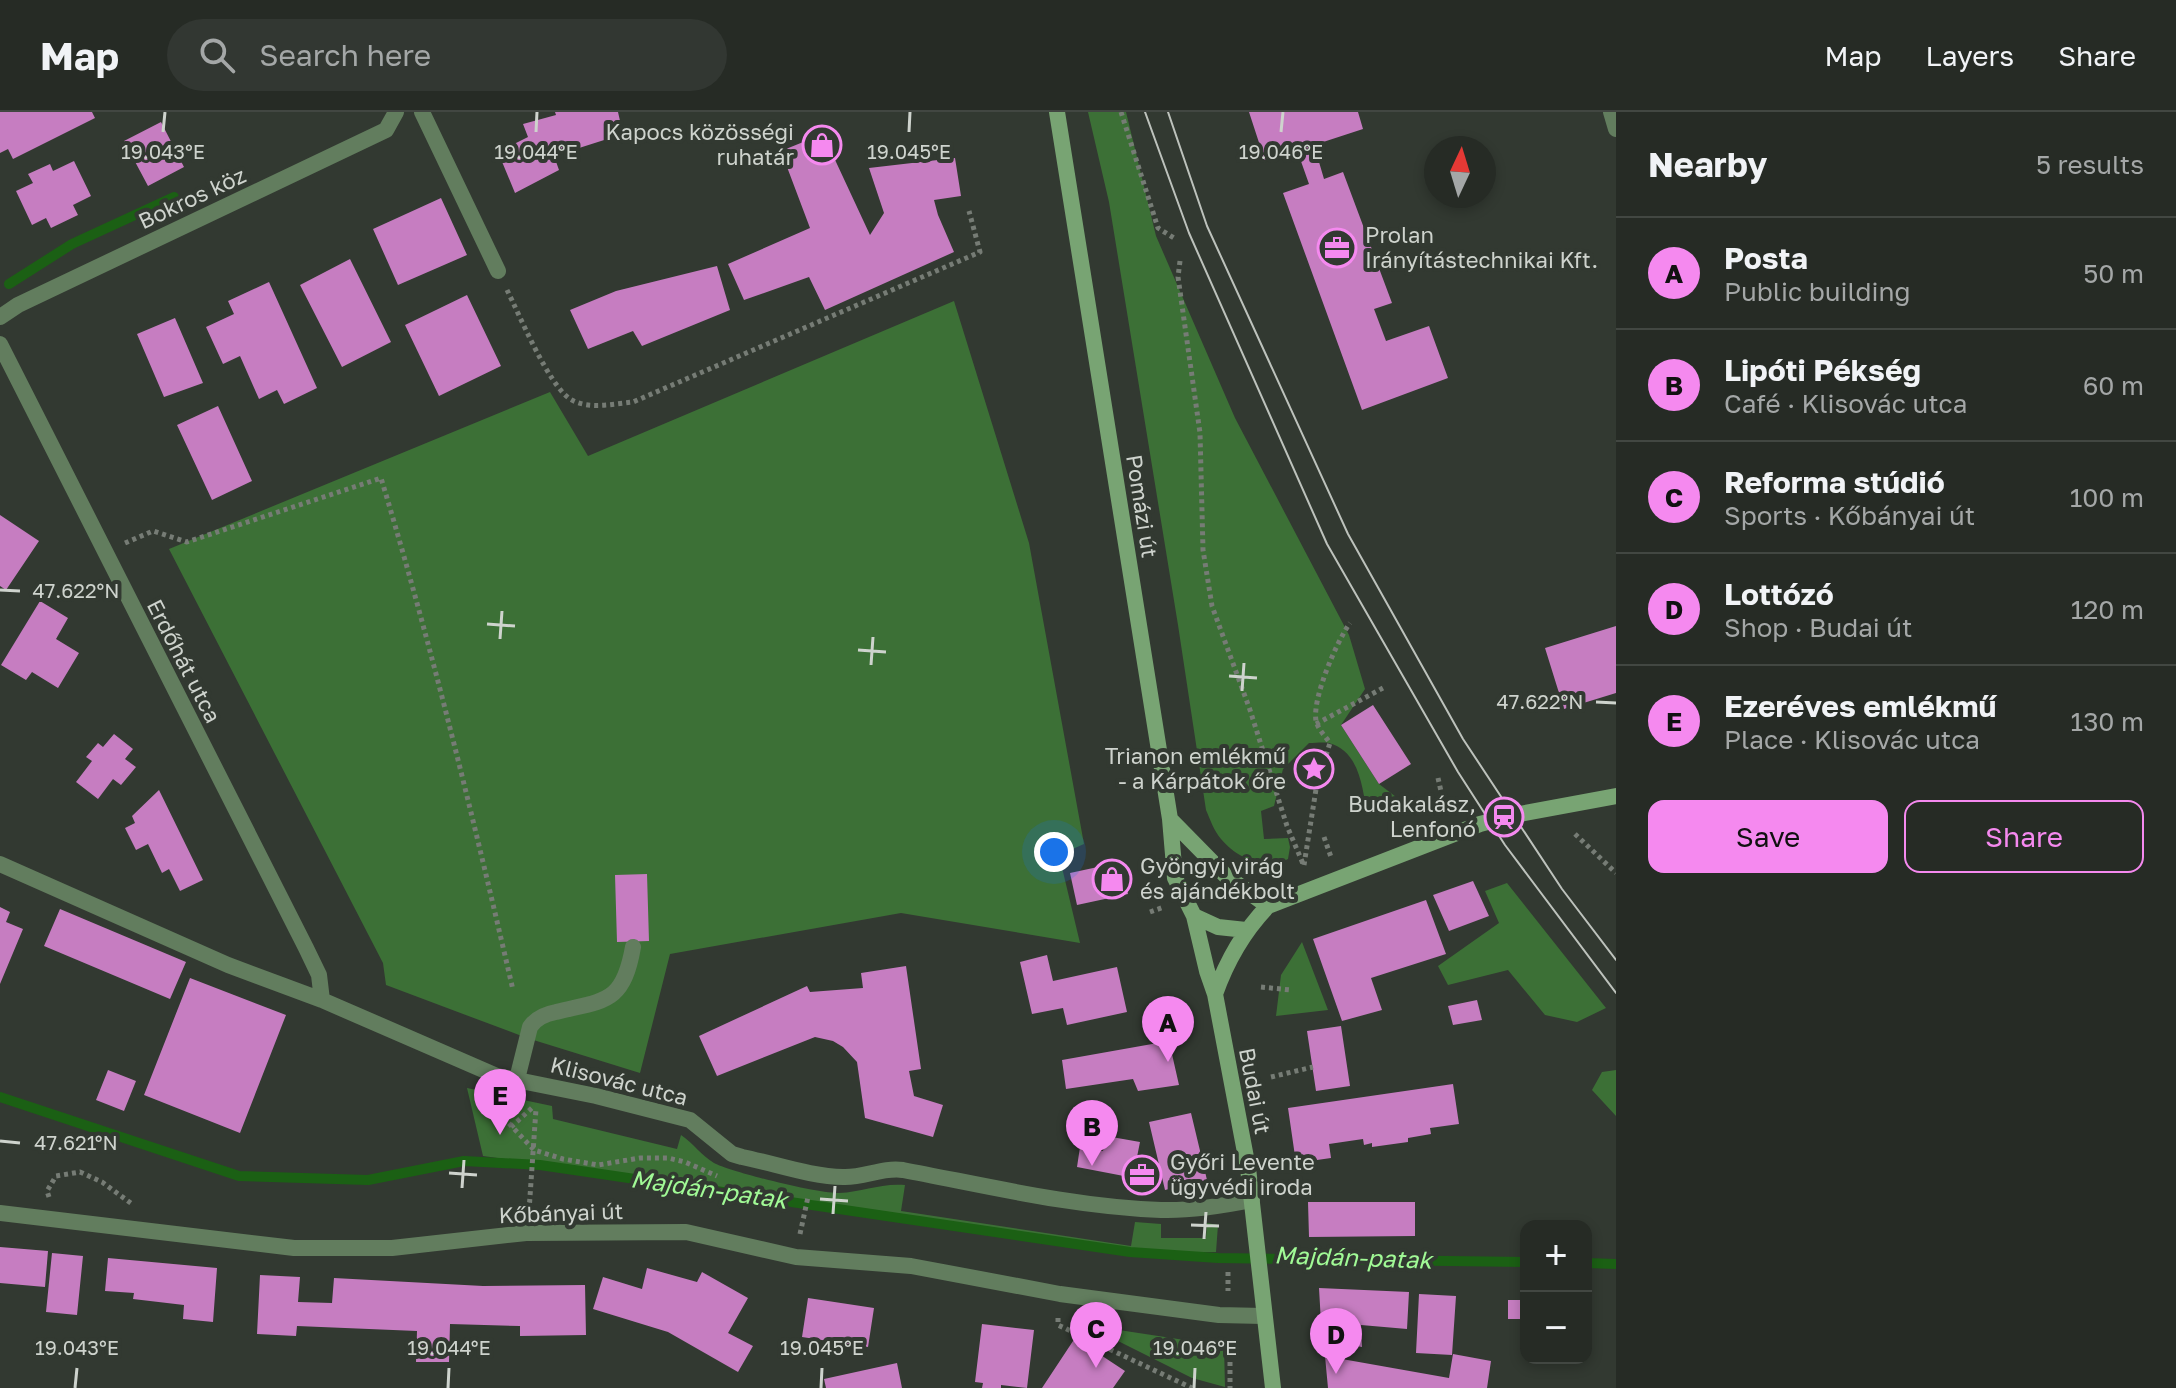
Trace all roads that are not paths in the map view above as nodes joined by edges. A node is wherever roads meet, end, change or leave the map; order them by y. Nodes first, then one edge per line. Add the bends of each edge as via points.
1 (396, 112) edge
2 (422, 112) edge
3 (1057, 112) edge
4 (1611, 112) edge
5 (1616, 129) edge
6 (498, 271) road end
7 (0, 317) edge
8 (0, 344) edge
9 (1616, 796) edge
10 (1170, 819) junction
11 (0, 864) edge
12 (1233, 882) junction
13 (1268, 906) junction
14 (1194, 916) junction
15 (1246, 930) junction
16 (633, 947) dead end
17 (1215, 994) junction
18 (322, 1000) junction
19 (517, 1079) junction
20 (1252, 1200) junction
21 (0, 1213) edge
22 (1263, 1316) junction
23 (1273, 1388) edge

1 - 7 street, Bokros köz via 386,130
2 - 6 street
3 - 10 main road, Pomázi út
4 - 5 street
8 - 18 street, Erdőhát utca via 306,948 319,975
9 - 13 main road via 1480,824
10 - 12 main road
10 - 14 main road, Pomázi út via 1175,878
11 - 18 street, Klisovác utca via 228,965
12 - 13 main road
12 - 15 main road via 1243,897
13 - 15 main road
14 - 15 main road via 1218,927
14 - 17 main road, Budai út
15 - 17 main road
16 - 19 street via 626,976 613,995 533,1022
17 - 20 main road, Budai út
18 - 19 street, Klisovác utca via 483,1070
19 - 20 street, Klisovác utca via 678,1116 700,1126 732,1154 835,1177 891,1169 976,1186 1162,1210
20 - 22 main road, Budai út
21 - 22 street, Kőbányai út via 294,1248 392,1248 526,1233 686,1232 796,1257 911,1266 1060,1294
22 - 23 main road, Budai út

